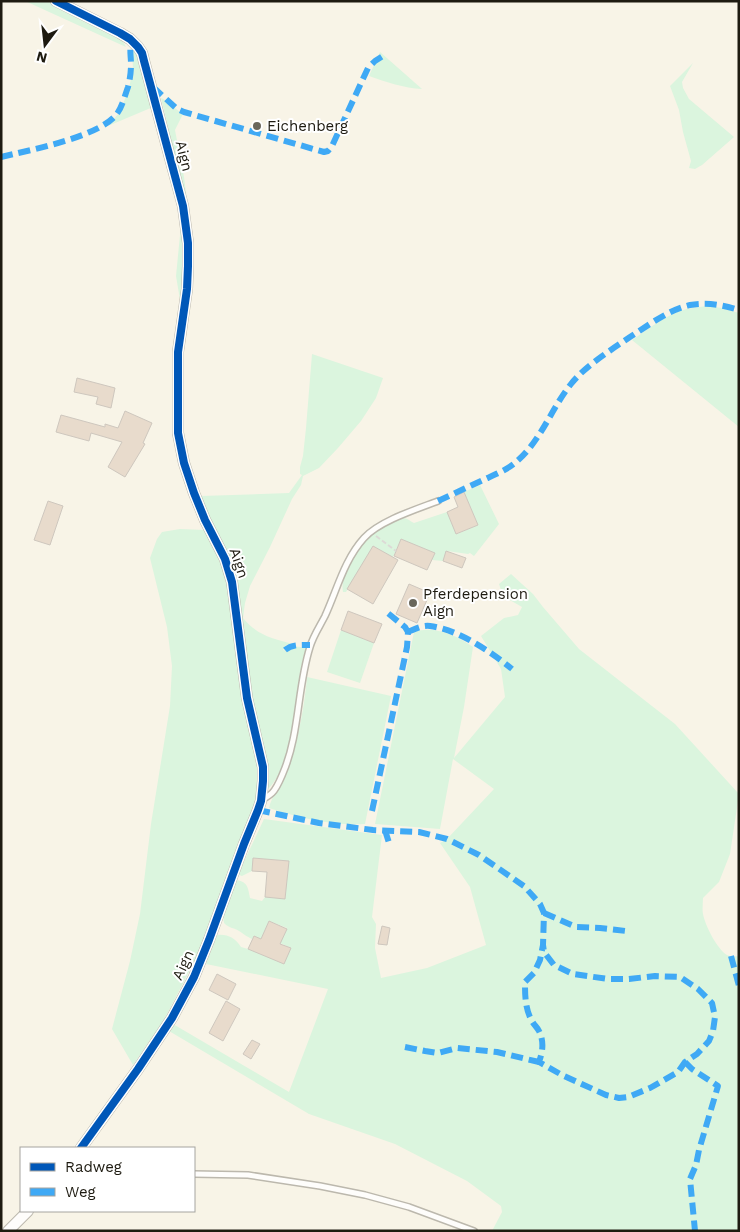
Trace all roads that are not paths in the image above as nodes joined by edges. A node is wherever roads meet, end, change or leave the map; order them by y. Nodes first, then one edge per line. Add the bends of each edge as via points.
1 (56, 1) edge
2 (438, 501) dead end
3 (261, 801) junction
4 (82, 1147) edge
5 (195, 1174) edge
6 (27, 1212) edge
7 (8, 1231) edge
8 (474, 1231) edge

1 - 3 street, Aign via 120,32 138,47 169,151 182,206 188,251 178,352 178,433 194,492 232,582 247,698 263,767
2 - 3 lane via 371,532 348,562 310,646 286,764 272,793
3 - 4 street, Aign via 202,958 181,1001 138,1069
5 - 8 lane via 248,1175 365,1195
6 - 7 street

